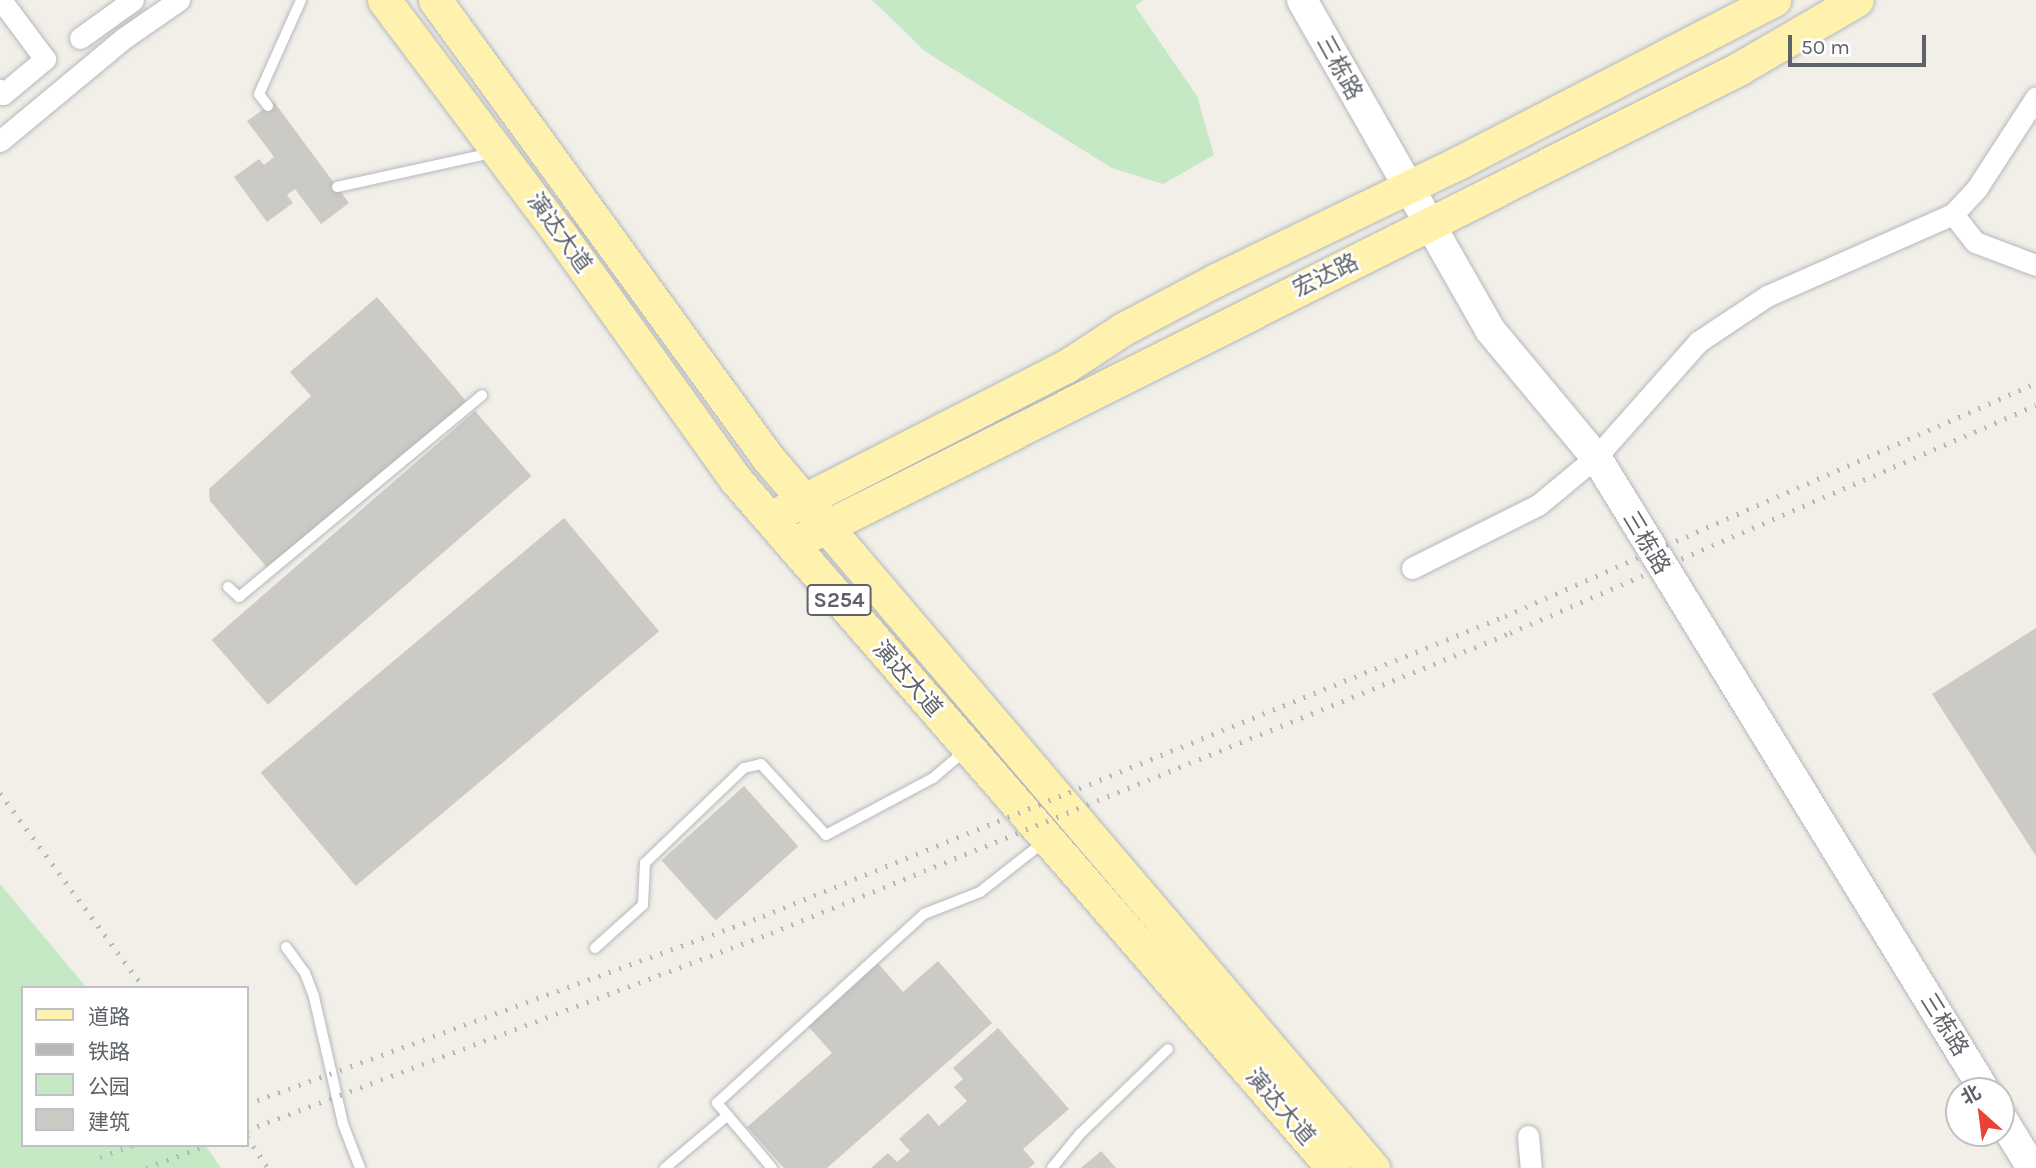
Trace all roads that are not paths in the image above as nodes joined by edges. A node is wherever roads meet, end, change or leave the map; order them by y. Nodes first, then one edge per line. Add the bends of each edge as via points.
1 (1, 0) edge
2 (179, 0) edge
3 (301, 0) edge
4 (383, 0) edge
5 (435, 0) edge
6 (1302, 0) edge
7 (1774, 0) edge
8 (1857, 0) edge
9 (125, 2) edge
10 (80, 38) dead end
11 (1, 93) edge
12 (2036, 97) edge
13 (268, 106) dead end
14 (0, 141) edge
15 (498, 151) junction
16 (337, 187) dead end
17 (1406, 188) junction
18 (1953, 214) junction
19 (1427, 226) junction
20 (2036, 265) edge
21 (482, 395) dead end
22 (1596, 457) junction
23 (804, 500) junction
24 (769, 519) junction
25 (825, 526) junction
26 (791, 544) junction
27 (1412, 568) dead end
28 (228, 587) dead end
29 (968, 749) junction
30 (1047, 839) junction
31 (286, 947) dead end
32 (595, 948) dead end
33 (1168, 1049) dead end
34 (1976, 1077) edge
35 (727, 1115) junction
36 (1528, 1136) dead end
37 (2015, 1140) edge
38 (360, 1168) edge
39 (665, 1168) edge
40 (772, 1168) edge
41 (1052, 1168) edge
42 (1333, 1168) edge
43 (1373, 1168) edge
44 (1531, 1168) edge
45 (2032, 1168) edge

1 - 11 street via 45,59
2 - 14 street via 124,37
3 - 13 lane via 259,94
4 - 15 main road, 演达大道 / S254
5 - 23 main road, 演达大道 / S254 via 760,447
6 - 17 main road, 三栋路
7 - 17 main road, 宏达路
8 - 19 main road, 宏达路 via 1740,68
9 - 10 street
12 - 18 street via 1977,188
15 - 16 lane
15 - 24 main road, 演达大道 / S254
17 - 19 main road, 三栋路
17 - 23 main road, 宏达路 via 1123,329 1065,368
18 - 20 street via 1975,242
18 - 22 street via 1768,296 1698,342
19 - 22 main road, 三栋路 via 1490,330
19 - 25 main road, 宏达路
21 - 28 lane via 239,597
22 - 27 street via 1538,505
22 - 34 main road, 三栋路
23 - 24 main road, 宏达路
23 - 25 main road, 演达大道 / S254
24 - 26 main road, 演达大道 / S254
25 - 26 main road, 宏达路
25 - 43 main road, 演达大道 / S254
26 - 29 main road, 演达大道 / S254
29 - 30 main road, 演达大道 / S254
29 - 32 lane via 933,778 826,835 761,764 744,768 645,863 643,905
30 - 35 lane via 980,892 924,914 717,1103
30 - 42 main road, 演达大道 / S254
31 - 38 lane via 305,973 314,998 343,1124
33 - 41 lane via 1080,1134
35 - 39 lane
35 - 40 lane
36 - 44 street
37 - 45 main road

